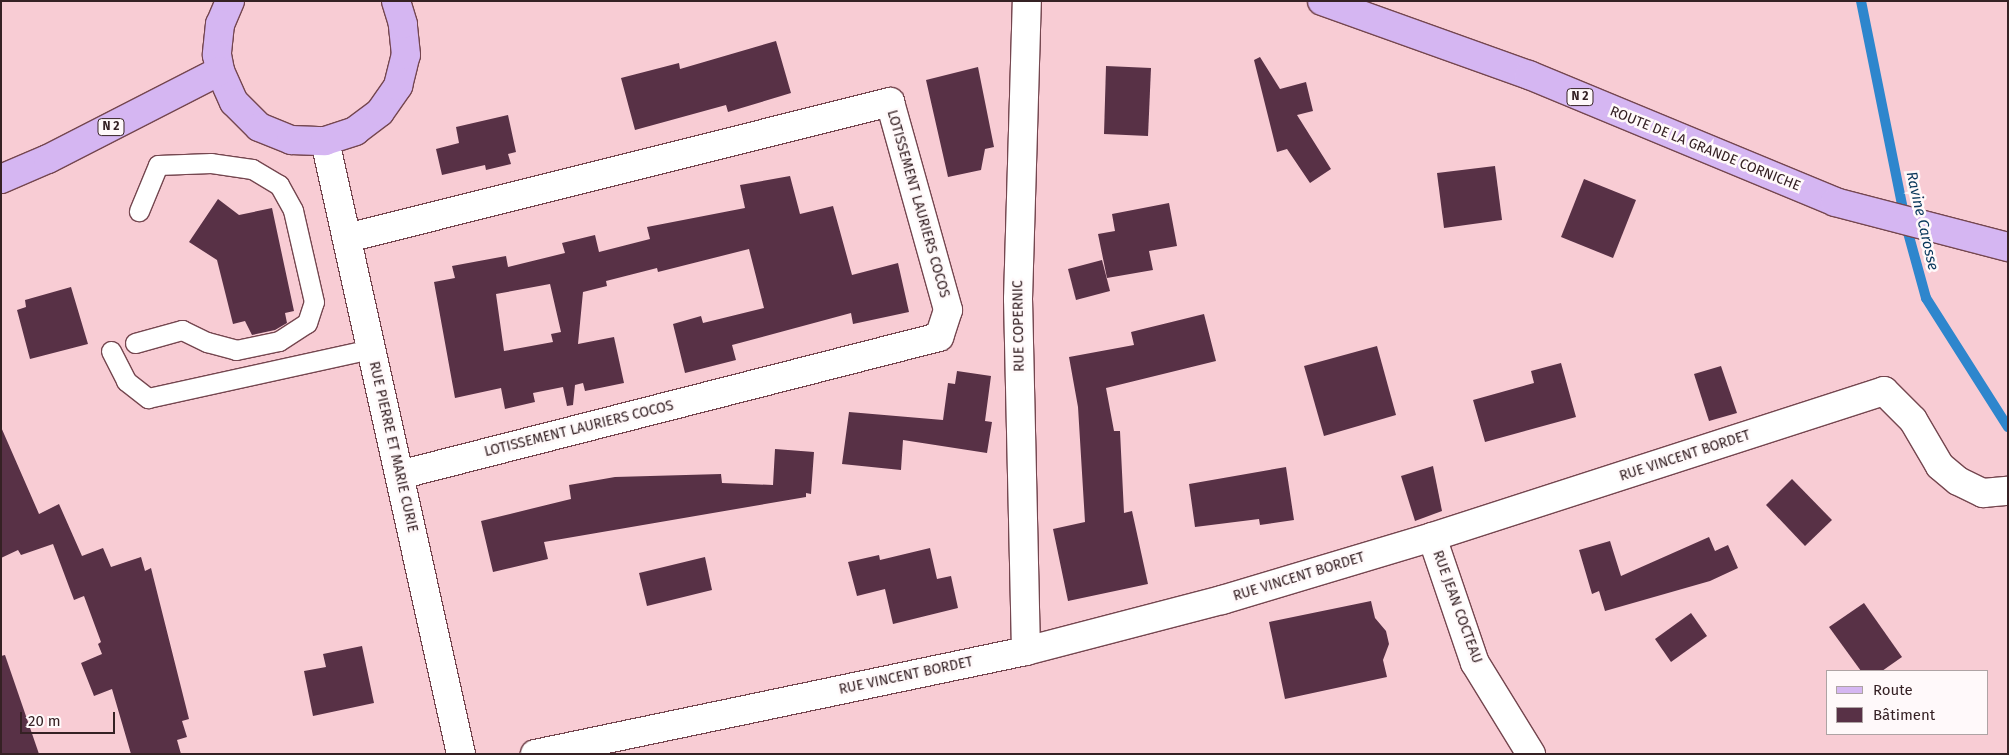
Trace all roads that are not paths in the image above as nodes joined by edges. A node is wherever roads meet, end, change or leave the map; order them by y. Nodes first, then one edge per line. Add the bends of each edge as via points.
1 (230, 1) edge
2 (396, 1) edge
3 (1028, 1) edge
4 (1322, 1) edge
5 (220, 71) junction
6 (325, 141) junction
7 (1, 179) edge
8 (139, 212) dead end
9 (347, 238) junction
10 (2008, 247) edge
11 (135, 343) dead end
12 (371, 349) junction
13 (111, 351) dead end
14 (399, 475) junction
15 (2008, 491) edge
16 (1432, 536) junction
17 (1026, 651) junction
18 (461, 754) edge
19 (535, 754) edge
20 (1532, 754) edge

1 - 5 main road via 220,24 217,55
2 - 6 main road via 404,24 406,55 398,86 380,112 356,131
3 - 17 street, RUE COPERNIC via 1018,299
4 - 10 main road, ROUTE DE LA GRANDE CORNICHE / N 2 via 1529,75 1835,202
5 - 6 main road via 234,102 259,127 291,140
5 - 7 main road, N 2 via 48,159
6 - 9 street, RUE PIERRE ET MARIE CURIE
8 - 11 lane via 158,165 211,162 252,169 279,185 293,210 314,302 308,323 279,341 236,350 207,342 182,330
9 - 12 street, RUE PIERRE ET MARIE CURIE
9 - 14 street, LOTISSEMENT LAURIERS COCOS via 890,102 948,310 939,337
12 - 13 lane via 148,398 126,381
12 - 14 street, RUE PIERRE ET MARIE CURIE
14 - 18 street, RUE PIERRE ET MARIE CURIE
15 - 16 street, RUE VINCENT BORDET via 1983,493 1958,481 1940,466 1913,420 1884,391
16 - 17 street, RUE VINCENT BORDET via 1222,600
16 - 20 street, RUE JEAN COCTEAU via 1475,663
17 - 19 street, RUE VINCENT BORDET

